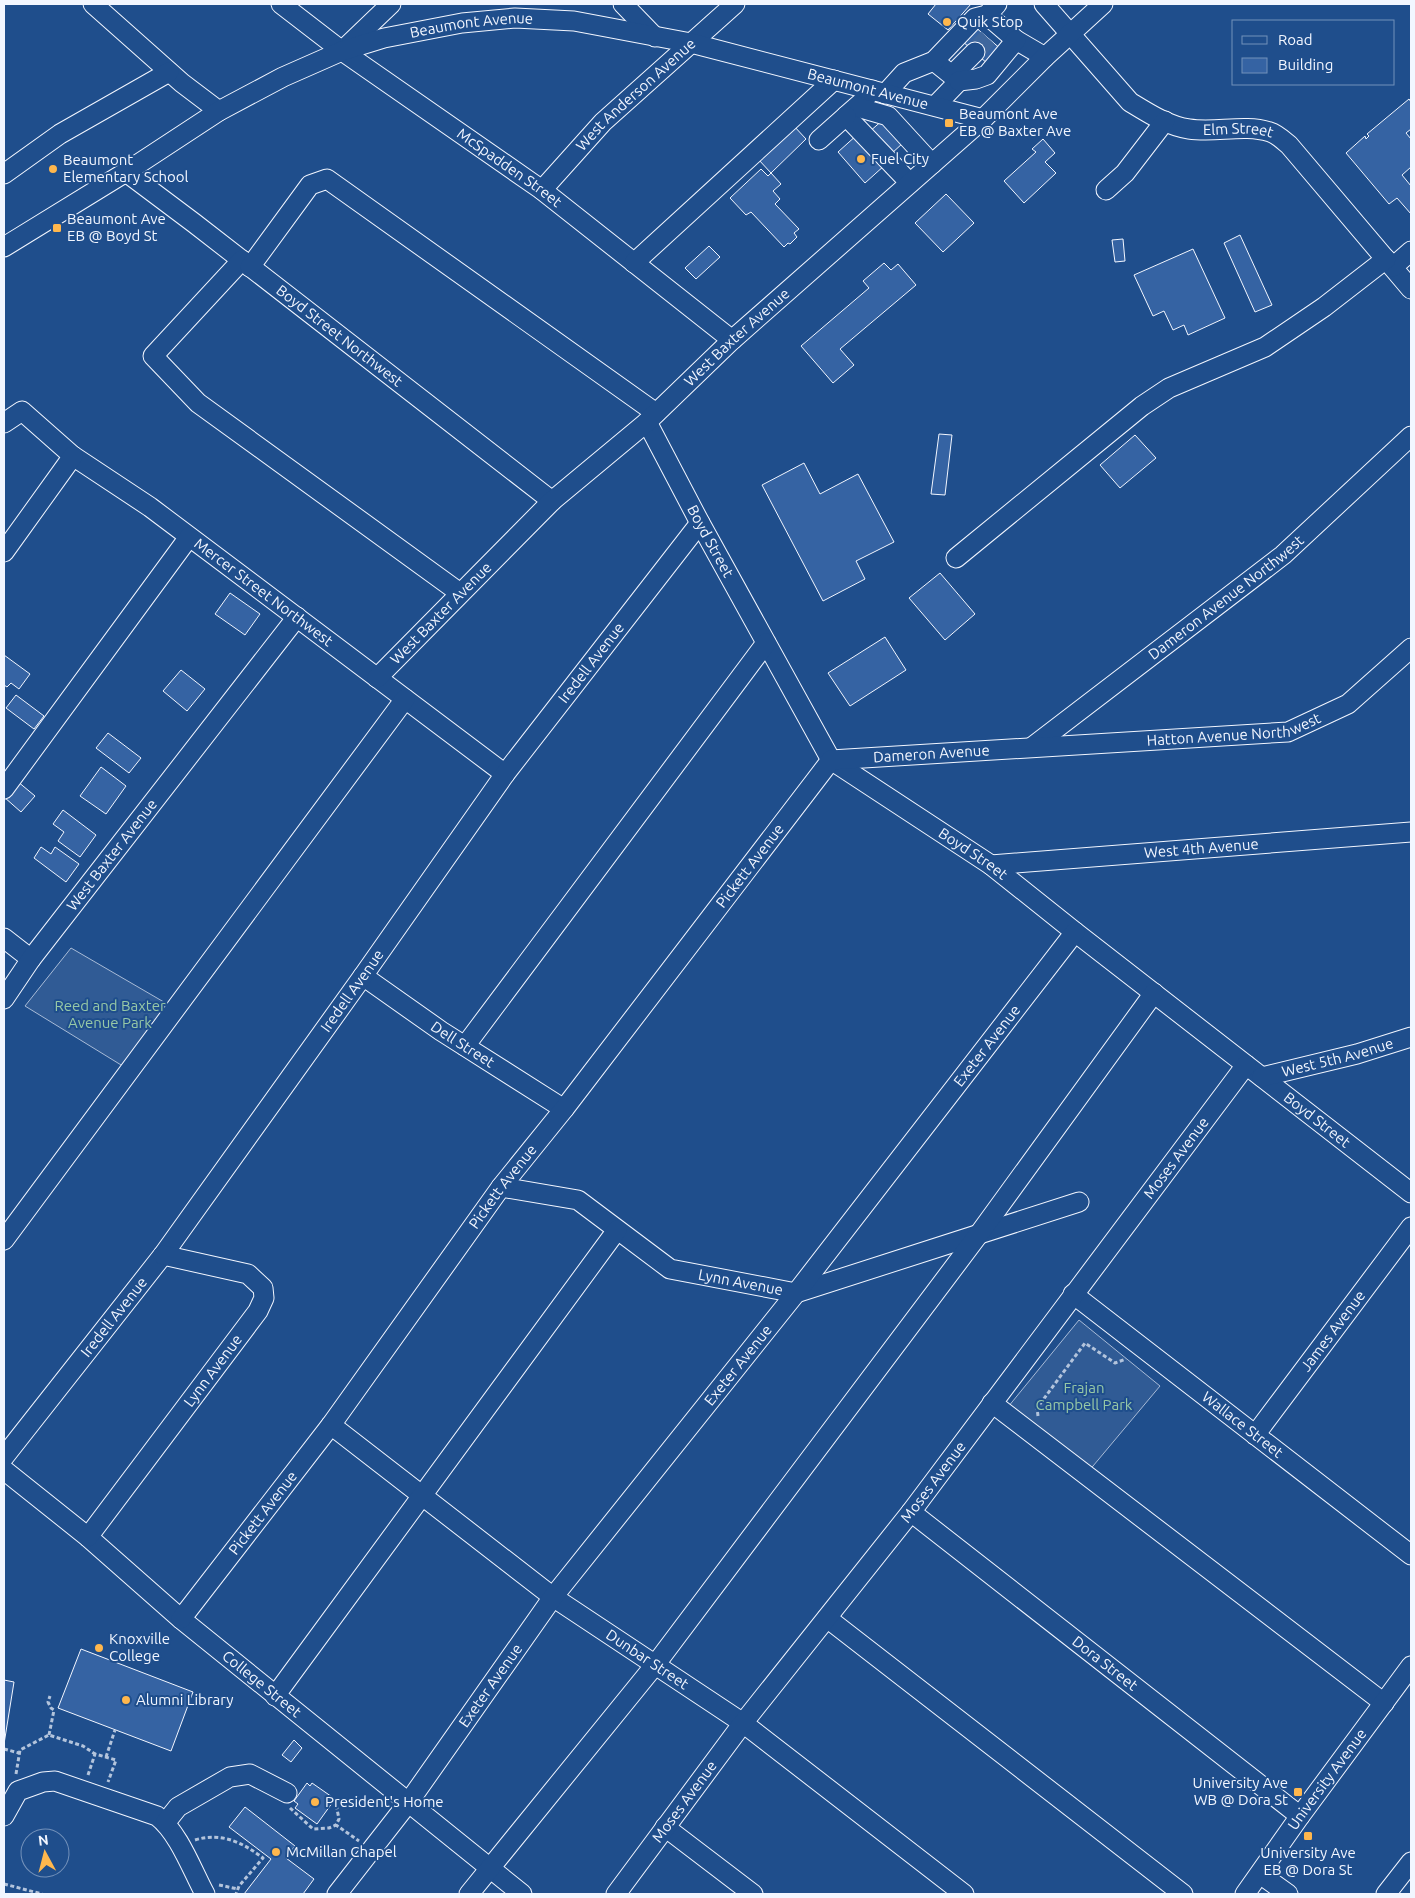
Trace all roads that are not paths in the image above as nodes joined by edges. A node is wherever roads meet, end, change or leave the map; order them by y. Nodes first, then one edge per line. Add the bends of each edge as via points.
1 (93, 4) edge
2 (281, 4) edge
3 (391, 4) edge
4 (623, 4) edge
5 (735, 4) edge
6 (1044, 4) edge
7 (1103, 4) edge
8 (993, 21) edge
9 (1070, 34) junction
10 (655, 37) junction
11 (1016, 40) junction
12 (691, 43) junction
13 (342, 51) junction
14 (974, 52) tunnel mouth
15 (1045, 57) junction
16 (934, 61) junction
17 (169, 72) junction
18 (987, 75) junction
19 (956, 78) junction
20 (834, 80) junction
21 (879, 92) junction
22 (1010, 92) junction
23 (935, 106) junction
24 (851, 111) junction
25 (219, 112) junction
26 (983, 119) junction
27 (1165, 121) junction
28 (819, 140) dead end
29 (912, 143) junction
30 (891, 163) junction
31 (932, 164) junction
32 (126, 172) junction
33 (4, 174) edge
34 (910, 183) junction
35 (542, 190) junction
36 (1106, 190) dead end
37 (4, 246) edge
38 (1411, 252) edge
39 (246, 263) junction
40 (634, 263) junction
41 (1390, 263) junction
42 (1411, 289) edge
43 (732, 340) junction
44 (651, 418) junction
45 (4, 422) edge
46 (1411, 436) edge
47 (73, 456) junction
48 (552, 501) junction
49 (700, 523) junction
50 (190, 537) junction
51 (4, 552) edge
52 (956, 558) dead end
53 (460, 593) junction
54 (297, 617) junction
55 (766, 643) junction
56 (1411, 648) edge
57 (377, 678) junction
58 (405, 699) junction
59 (1032, 747) junction
60 (831, 760) junction
61 (505, 774) junction
62 (4, 789) edge
63 (1411, 832) edge
64 (991, 865) junction
65 (1075, 932) junction
66 (4, 938) edge
67 (31, 959) junction
68 (364, 976) junction
69 (1154, 993) junction
70 (4, 999) edge
71 (1411, 1037) edge
72 (465, 1046) junction
73 (1246, 1065) junction
74 (1262, 1077) junction
75 (564, 1109) junction
76 (501, 1187) junction
77 (1411, 1193) edge
78 (1079, 1202) dead end
79 (1411, 1227) edge
80 (618, 1230) junction
81 (979, 1234) junction
82 (4, 1240) edge
83 (163, 1255) junction
84 (796, 1293) junction
85 (1073, 1294) junction
86 (992, 1403) junction
87 (331, 1425) junction
88 (1256, 1435) junction
89 (4, 1457) edge
90 (4, 1470) edge
91 (422, 1496) junction
92 (911, 1512) junction
93 (88, 1537) junction
94 (1411, 1556) edge
95 (553, 1597) junction
96 (827, 1618) junction
97 (181, 1619) junction
98 (655, 1665) junction
99 (1411, 1666) edge
100 (275, 1696) junction
101 (1384, 1703) junction
102 (743, 1723) junction
103 (287, 1793) road end
104 (9, 1802) edge
105 (408, 1803) junction
106 (1300, 1816) junction
107 (166, 1822) junction
108 (666, 1827) junction
109 (1411, 1862) edge
110 (489, 1868) junction
111 (1260, 1874) junction
112 (205, 1894) edge
113 (337, 1894) edge
114 (469, 1894) edge
115 (522, 1894) edge
116 (616, 1894) edge
117 (753, 1894) edge
118 (964, 1894) edge
119 (1183, 1894) edge
120 (1245, 1894) edge
121 (1288, 1894) edge
122 (1386, 1894) edge

1 - 17 street
2 - 13 street, McSpadden Street
3 - 13 street
4 - 10 street
5 - 12 street, West Anderson Avenue
6 - 9 street, Elm Street
7 - 9 street, West Baxter Avenue
8 - 11 street
8 - 16 street via 975,18
9 - 15 street, West Baxter Avenue
9 - 27 street, Elm Street via 1130,102
10 - 12 street, Beaumont Avenue
10 - 13 street, Beaumont Avenue via 574,21 515,18 462,23 384,38
11 - 15 street
11 - 18 street
12 - 20 street, Beaumont Avenue
12 - 35 street, West Anderson Avenue via 603,122
13 - 25 street, Beaumont Avenue via 283,77
13 - 35 street, McSpadden Street
14 - 19 street
15 - 22 street, West Baxter Avenue
16 - 19 street
16 - 21 street via 904,73
17 - 25 street
17 - 33 street via 60,134
18 - 19 street via 976,79
18 - 22 street
19 - 23 street
20 - 21 street, Beaumont Avenue
20 - 40 street
21 - 23 street, Beaumont Avenue
21 - 24 street
22 - 26 street, West Baxter Avenue
23 - 26 street, Beaumont Avenue
24 - 28 street
24 - 29 street via 888,116
24 - 30 street
25 - 32 street, Beaumont Avenue
26 - 31 street, West Baxter Avenue
27 - 36 street via 1125,173
27 - 41 street, Elm Street via 1187,129 1272,132 1289,145
29 - 30 street
29 - 31 street
30 - 34 street
31 - 34 street, West Baxter Avenue
32 - 37 street, Beaumont Avenue
32 - 39 street, Boyd Street Northwest
34 - 43 street, West Baxter Avenue
35 - 40 street, McSpadden Street
38 - 41 street
39 - 44 street via 310,185 326,179
39 - 48 street, Boyd Street Northwest
39 - 53 street via 153,356 198,403
40 - 43 street, McSpadden Street
41 - 42 street, Elm Street
41 - 52 street via 1265,347 1169,388 1142,406
43 - 44 street, West Baxter Avenue
44 - 48 street, West Baxter Avenue
44 - 49 street, Boyd Street
45 - 47 street, Mercer Street Northwest via 22,411
46 - 59 street, Dameron Avenue Northwest via 1282,555
47 - 50 street, Mercer Street Northwest
47 - 51 street
48 - 53 street, West Baxter Avenue
49 - 55 street, Boyd Street
49 - 61 street, Iredell Avenue
50 - 54 street, Mercer Street Northwest
50 - 62 street
53 - 57 street, West Baxter Avenue
54 - 57 street, Mercer Street Northwest
54 - 67 street, West Baxter Avenue
55 - 60 street, Boyd Street
55 - 72 street
56 - 59 street, Hatton Avenue Northwest via 1348,704 1288,732
57 - 58 street, Mercer Street Northwest
58 - 61 street, Mercer Street Northwest
58 - 82 street
59 - 60 street, Dameron Avenue
60 - 64 street, Boyd Street
60 - 75 street, Pickett Avenue
61 - 68 street, Iredell Avenue
63 - 64 street, West 4th Avenue
64 - 65 street, Boyd Street
65 - 69 street, Boyd Street
65 - 84 street, Exeter Avenue
66 - 67 street
67 - 70 street, West Baxter Avenue
68 - 72 street, Dell Street
68 - 83 street, Iredell Avenue
69 - 73 street, Boyd Street
69 - 81 street
71 - 74 street, West 5th Avenue
72 - 75 street, Dell Street
73 - 74 street, Boyd Street
73 - 85 street, Moses Avenue
74 - 77 street, Boyd Street
75 - 76 street, Pickett Avenue
76 - 80 street, Lynn Avenue via 578,1200
76 - 87 street, Pickett Avenue
78 - 81 street, Lynn Avenue
79 - 88 street, James Avenue
80 - 84 street, Lynn Avenue via 670,1269
80 - 91 street
81 - 84 street, Lynn Avenue
81 - 98 street
83 - 89 street, Iredell Avenue
83 - 93 street, Lynn Avenue via 248,1274 263,1288 264,1298 258,1311
84 - 95 street, Exeter Avenue
85 - 86 street, Moses Avenue
85 - 88 street, Wallace Street
86 - 92 street, Moses Avenue
86 - 101 street
87 - 91 street, Dunbar Street
87 - 97 street, Pickett Avenue
88 - 94 street, Wallace Street
90 - 93 street, College Street
91 - 95 street, Dunbar Street
91 - 100 street
92 - 96 street, Moses Avenue
92 - 106 street, Dora Street
93 - 97 street, College Street
95 - 98 street, Dunbar Street
95 - 105 street, Exeter Avenue
96 - 102 street, Moses Avenue
96 - 119 street
97 - 100 street, College Street
98 - 102 street, Dunbar Street
98 - 110 street
99 - 101 street, University Avenue
100 - 105 street, College Street
101 - 106 street, University Avenue
102 - 108 street, Moses Avenue
102 - 118 street, Dunbar Street
103 - 107 street via 250,1774 230,1777 178,1807
104 - 107 street via 43,1782 55,1781 157,1816
105 - 110 street, College Street
105 - 113 street, Exeter Avenue
106 - 111 street, University Avenue
107 - 112 street
108 - 116 street, Moses Avenue
108 - 117 street
109 - 122 street
110 - 114 street
110 - 115 street, College Street
111 - 120 street, University Avenue
111 - 121 street

